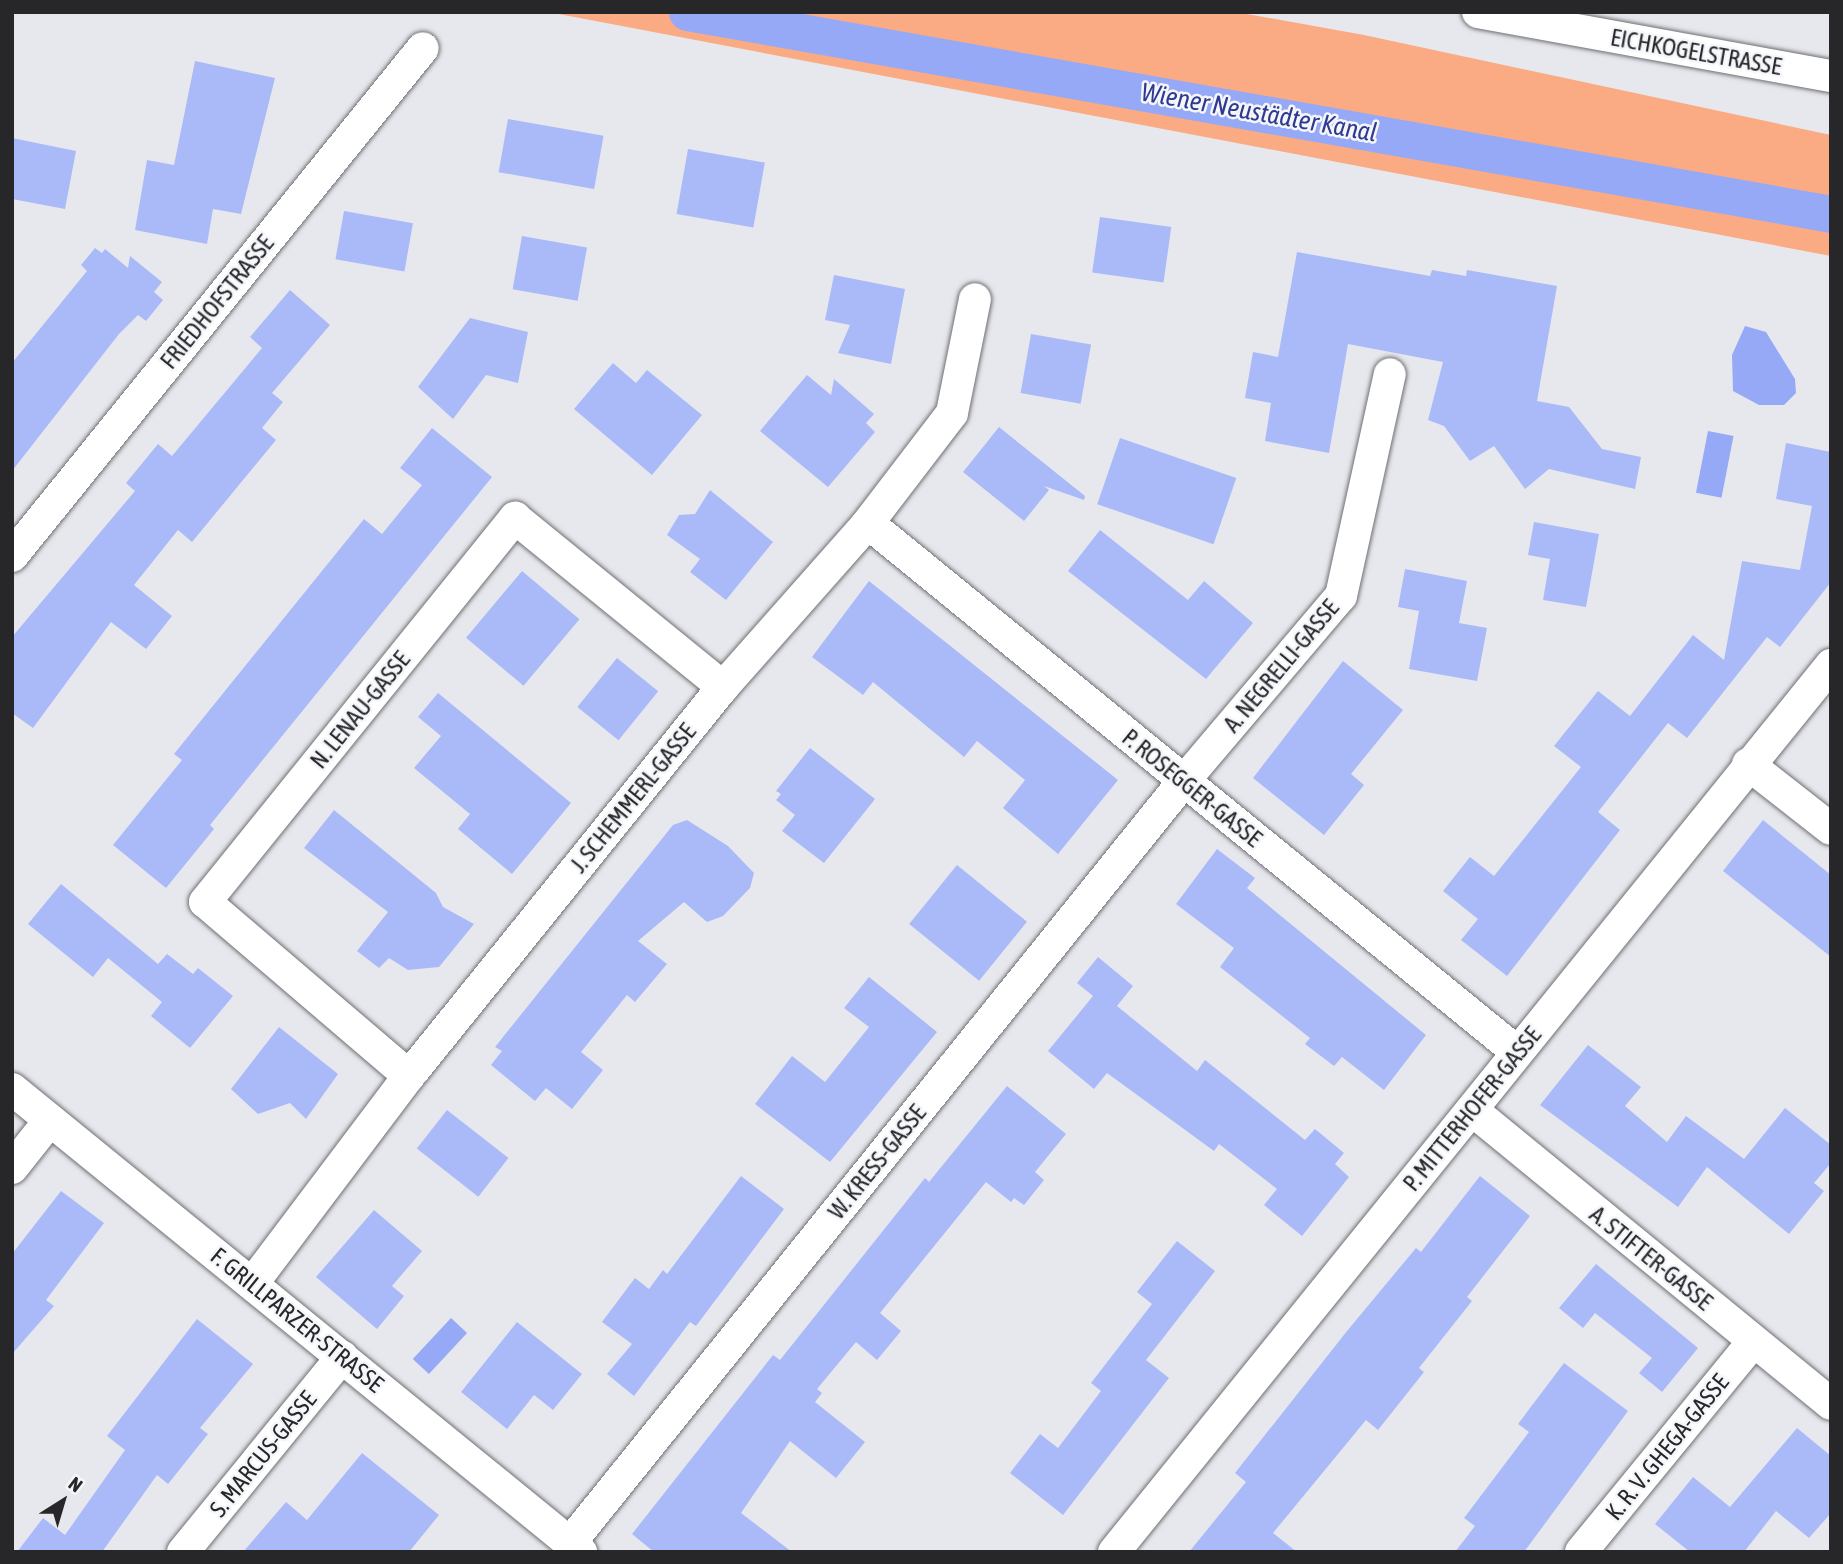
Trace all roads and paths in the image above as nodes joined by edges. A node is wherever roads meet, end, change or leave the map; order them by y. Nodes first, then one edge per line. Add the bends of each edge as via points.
1 (1478, 12) edge
2 (423, 48) dead end
3 (1831, 76) edge
4 (975, 299) dead end
5 (1390, 374) dead end
6 (868, 523) junction
7 (12, 556) edge
8 (1831, 665) edge
9 (723, 687) junction
10 (1748, 765) junction
11 (1183, 782) junction
12 (1831, 829) edge
13 (1517, 1052) junction
14 (410, 1076) junction
15 (12, 1089) edge
16 (1472, 1110) junction
17 (50, 1120) junction
18 (12, 1168) edge
19 (252, 1284) junction
20 (1753, 1342) junction
21 (342, 1357) junction
22 (1831, 1404) edge
23 (576, 1547) edge
24 (183, 1552) edge
25 (1114, 1552) edge
26 (1581, 1552) edge

1 - 3 street, EICHKOGELSTRASSE
2 - 7 street, FRIEDHOFSTRASSE
4 - 6 street, J. SCHEMMERL-GASSE via 953,413
5 - 11 street, A. NEGRELLI-GASSE via 1340,596
6 - 9 street, J. SCHEMMERL-GASSE
6 - 11 street, P. ROSEGGER-GASSE
8 - 10 street, P. MITTERHOFER-GASSE
9 - 14 street, J. SCHEMMERL-GASSE
9 - 14 street, N. LENAU-GASSE via 515,518 205,902
10 - 12 street
10 - 13 street, P. MITTERHOFER-GASSE
11 - 13 street, P. ROSEGGER-GASSE
11 - 23 street, W. KRESS-GASSE
13 - 16 street, P. MITTERHOFER-GASSE
14 - 19 street, J. SCHEMMERL-GASSE
15 - 17 street, F. GRILLPARZER-STRASSE
16 - 20 street, A. STIFTER-GASSE
16 - 25 street, P. MITTERHOFER-GASSE
17 - 18 street
17 - 19 street, F. GRILLPARZER-STRASSE
19 - 21 street, F. GRILLPARZER-STRASSE
20 - 22 street, A. STIFTER-GASSE
20 - 26 street, K. R. V. GHEGA-GASSE
21 - 23 street, F. GRILLPARZER-STRASSE
21 - 24 street, S. MARCUS-GASSE

